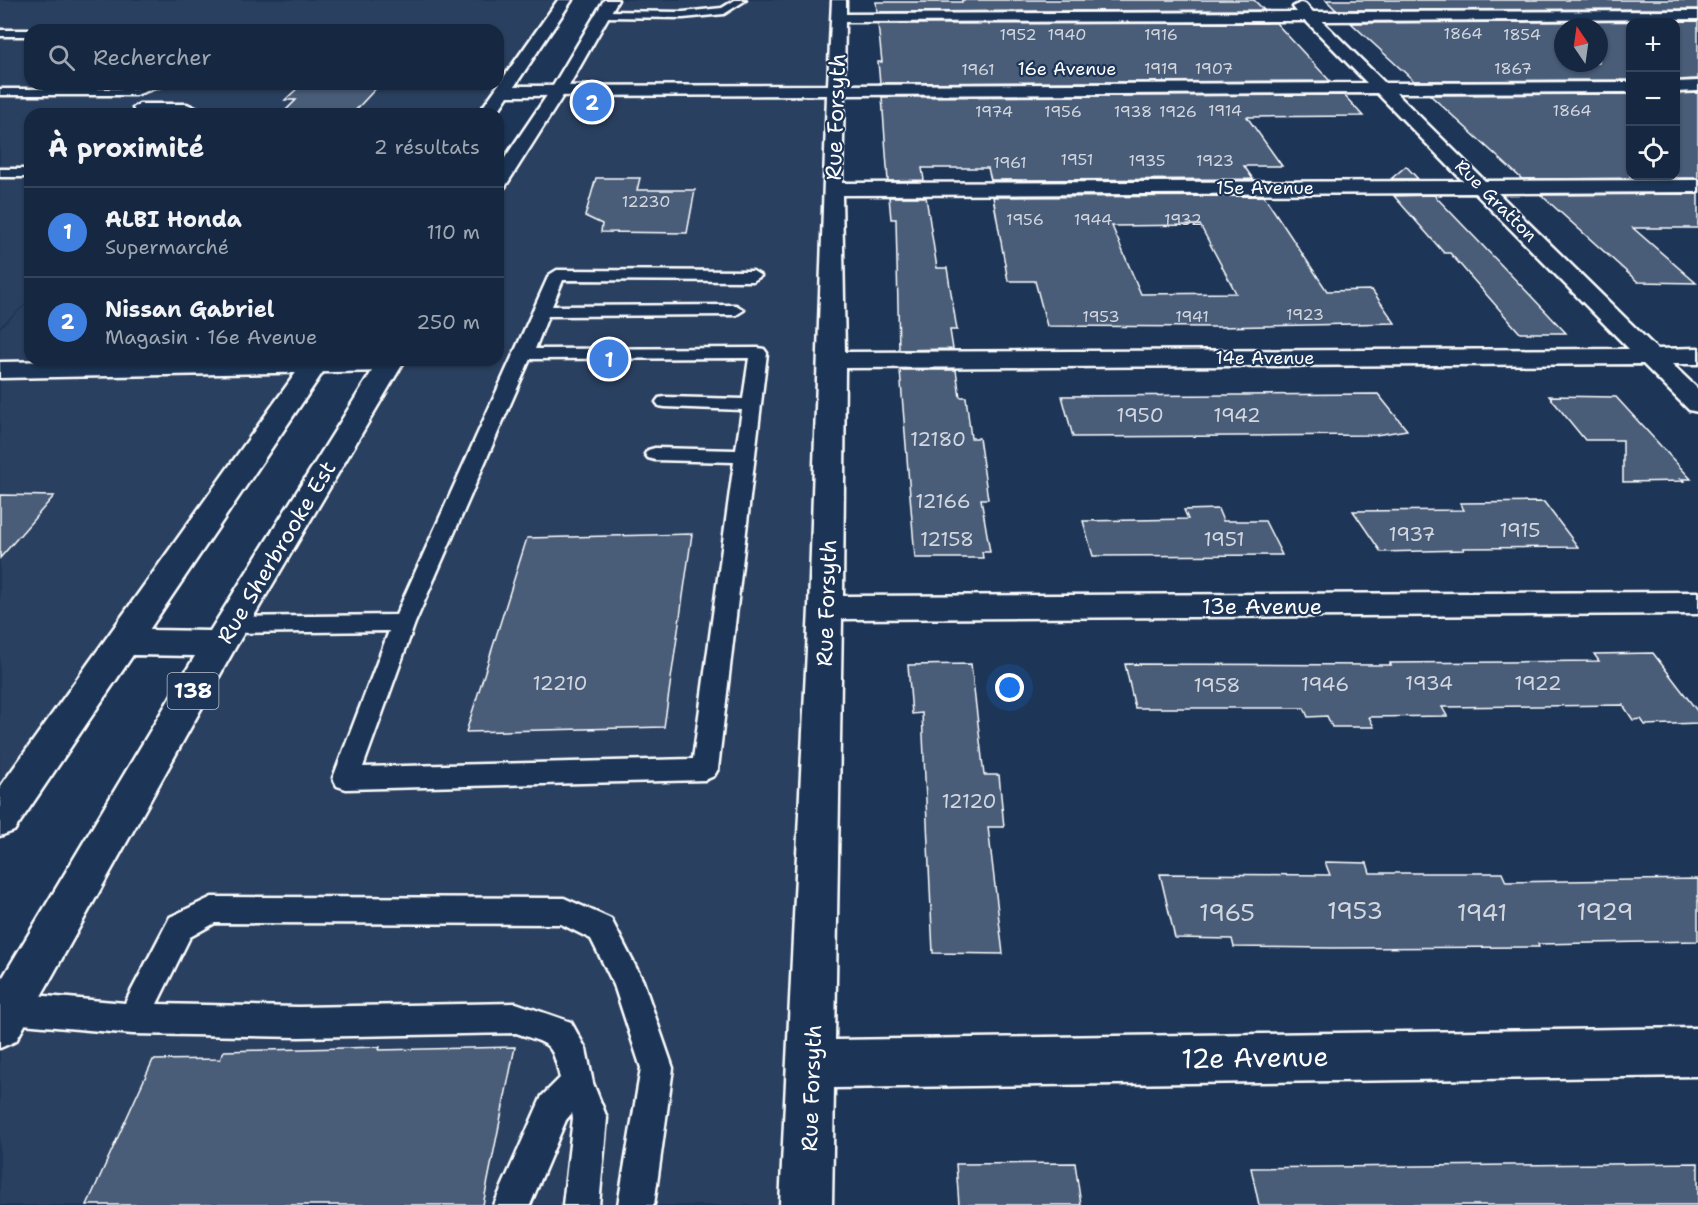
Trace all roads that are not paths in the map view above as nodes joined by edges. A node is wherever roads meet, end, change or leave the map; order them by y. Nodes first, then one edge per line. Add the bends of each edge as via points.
1 (565, 0) edge
2 (741, 0) edge
3 (839, 0) edge
4 (1293, 0) edge
5 (607, 7) edge
6 (1698, 15) edge
7 (1310, 16) junction
8 (838, 18) junction
9 (0, 33) edge
10 (24, 33) edge
11 (1698, 86) edge
12 (1626, 87) edge
13 (1680, 87) edge
14 (1381, 88) junction
15 (142, 90) edge
16 (504, 90) edge
17 (835, 90) junction
18 (503, 91) joint
19 (558, 91) junction
20 (0, 92) edge
21 (136, 92) junction
22 (138, 108) edge
23 (491, 108) edge
24 (507, 156) edge
25 (0, 173) edge
26 (24, 173) edge
27 (1698, 186) edge
28 (1483, 187) junction
29 (832, 189) junction
30 (753, 276) dead end
31 (736, 310) dead end
32 (543, 312) junction
33 (524, 354) junction
34 (1698, 356) edge
35 (1650, 357) junction
36 (832, 360) junction
37 (158, 366) edge
38 (313, 366) edge
39 (389, 366) edge
40 (0, 370) edge
41 (665, 402) dead end
42 (1698, 404) edge
43 (751, 405) junction
44 (655, 454) dead end
45 (746, 456) junction
46 (1698, 603) edge
47 (826, 608) junction
48 (404, 623) junction
49 (226, 635) junction
50 (122, 642) junction
51 (0, 819) edge
52 (3, 1013) edge
53 (133, 1019) junction
54 (1698, 1052) edge
55 (812, 1064) junction
56 (577, 1083) junction
57 (512, 1205) edge
58 (580, 1205) edge
59 (636, 1205) edge
60 (806, 1205) edge

1 - 16 street
2 - 5 lane via 724,11 683,15
3 - 8 street, Rue Forsyth
4 - 7 street, Rue Gratton
5 - 19 street
6 - 7 street
7 - 8 street
7 - 14 street, Rue Gratton
8 - 17 street, Rue Forsyth
9 - 10 lane
11 - 13 street
12 - 14 street, 16e Avenue
14 - 17 street, 16e Avenue
14 - 28 street, Rue Gratton
15 - 21 lane
17 - 19 street, 16e Avenue
17 - 29 street, Rue Forsyth
18 - 19 street, 16e Avenue
18 - 23 street
19 - 24 street
20 - 21 lane
21 - 22 lane
25 - 26 lane
27 - 28 street, 15e Avenue
28 - 29 street, 15e Avenue
28 - 35 street, Rue Gratton
29 - 36 street, Rue Forsyth
30 - 32 lane via 557,275
31 - 32 lane
32 - 33 lane
33 - 43 lane via 758,353
33 - 48 lane
34 - 35 street, 14e Avenue
35 - 36 street, 14e Avenue
35 - 42 street, Rue Gratton
36 - 47 street, Rue Forsyth
37 - 40 street
38 - 50 street
39 - 49 street, Rue Sherbrooke Est / 138
41 - 43 lane
43 - 45 lane
44 - 45 lane
45 - 48 lane via 705,769 346,778
46 - 47 street, 13e Avenue
47 - 55 street, Rue Forsyth
48 - 49 lane
49 - 50 street
49 - 52 street, Rue Sherbrooke Est / 138
50 - 51 street
52 - 53 lane
53 - 56 lane via 299,1022 516,1018 560,1033 570,1048
53 - 59 lane via 180,927 212,910 564,911 601,929 628,981 657,1068
54 - 55 street, 12e Avenue
55 - 60 street, Rue Forsyth
56 - 57 lane via 554,1107
56 - 58 lane via 590,1118

